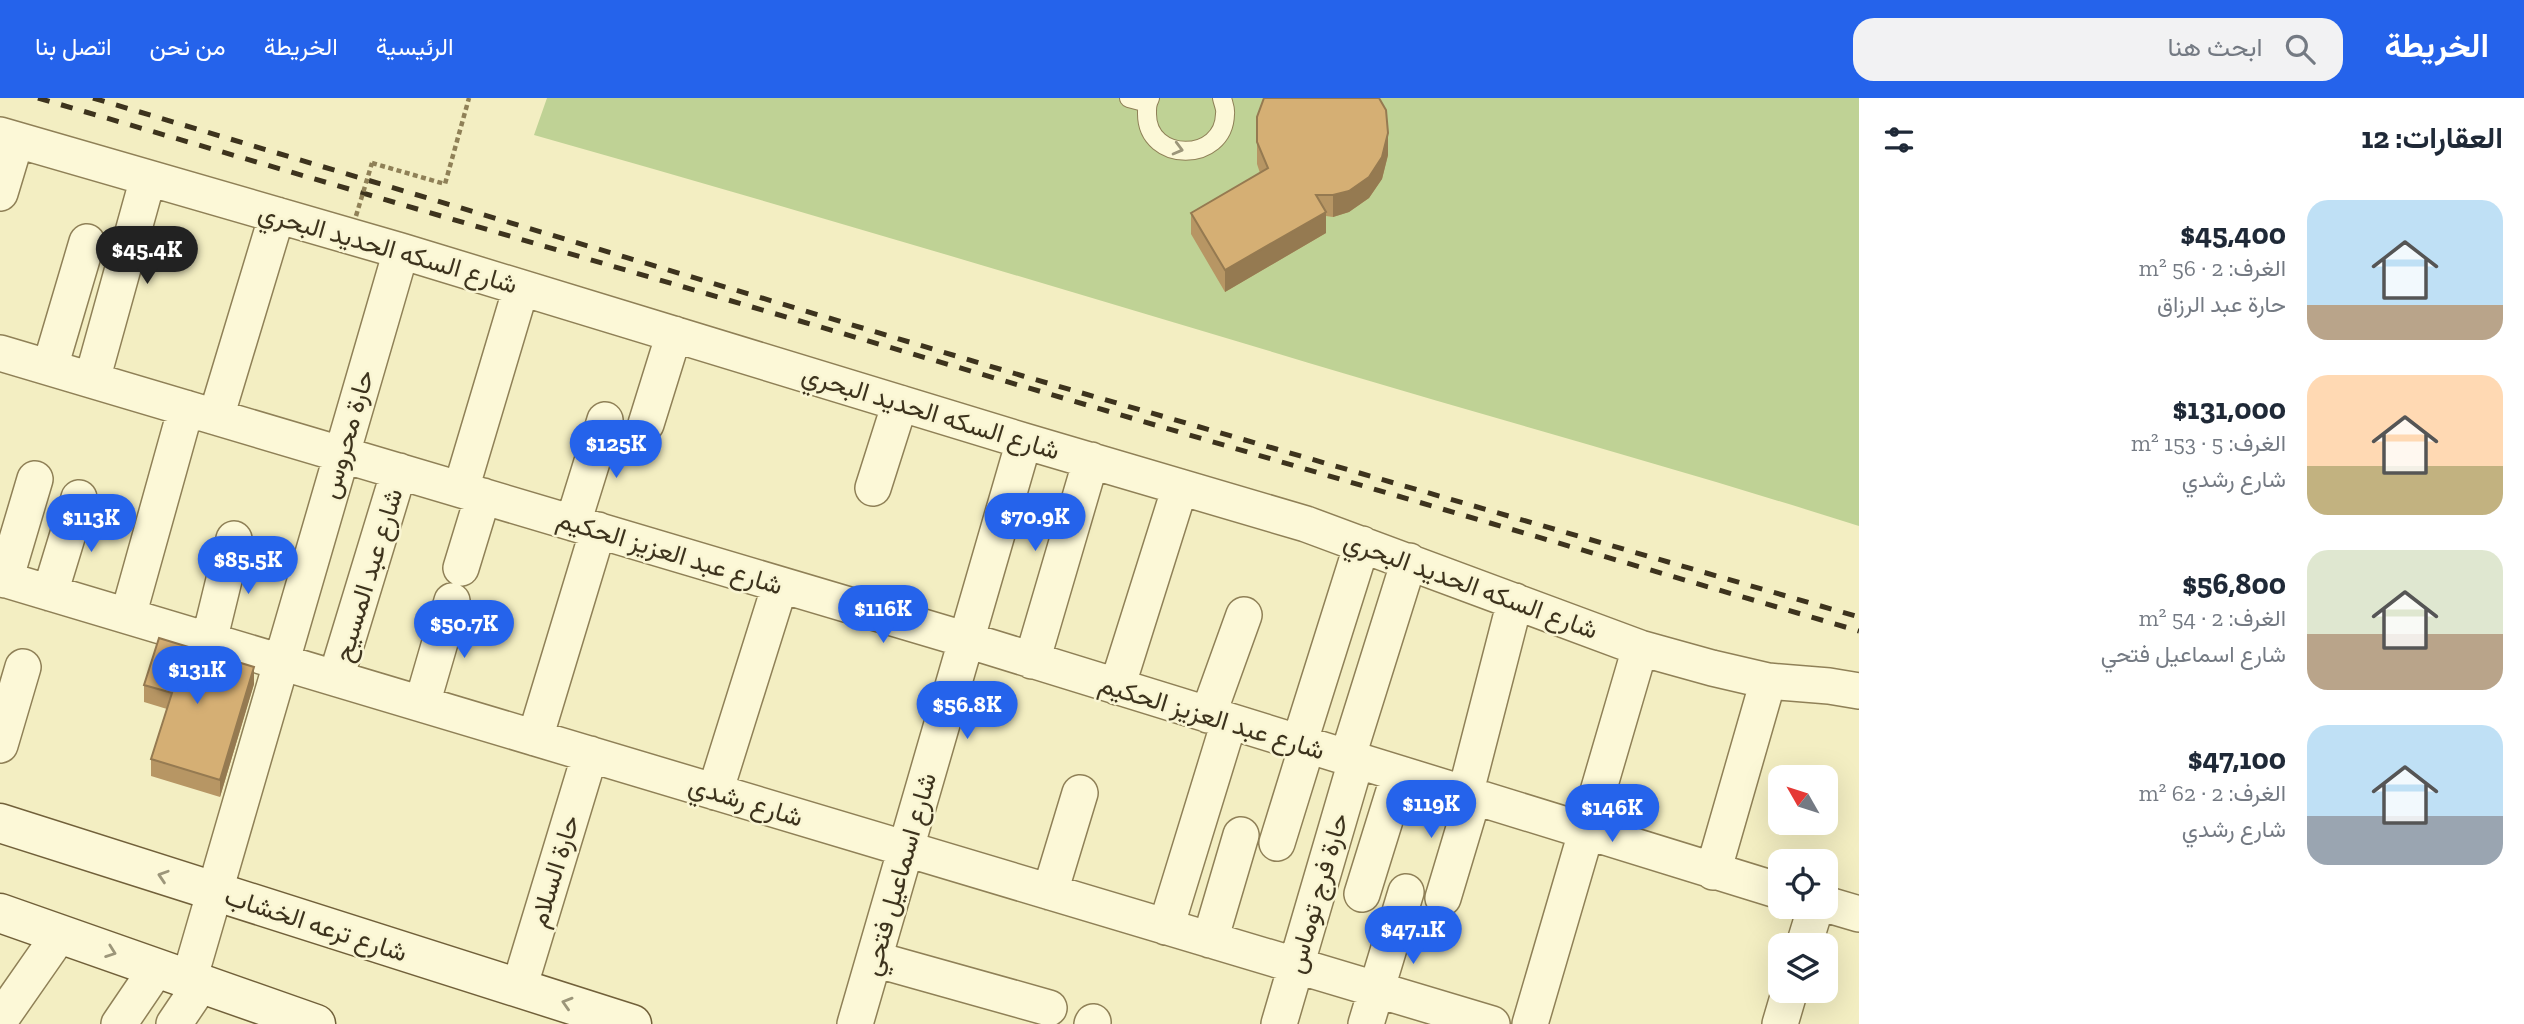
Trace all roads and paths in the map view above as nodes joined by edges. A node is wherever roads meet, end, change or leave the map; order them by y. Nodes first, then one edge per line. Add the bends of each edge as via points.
1 (468, 98) edge
2 (1129, 98) edge
3 (1222, 98) edge
4 (1149, 101) edge
5 (8, 137) edge
6 (148, 178) junction
7 (0, 193) edge
8 (277, 215) junction
9 (356, 216) dead end
10 (88, 242) dead end
11 (401, 251) junction
12 (521, 288) junction
13 (674, 334) junction
14 (0, 353) edge
15 (50, 368) junction
16 (92, 380) junction
17 (900, 403) junction
18 (201, 412) junction
19 (605, 420) dead end
20 (646, 425) dead end
21 (1024, 441) junction
22 (342, 454) junction
23 (1091, 460) junction
24 (399, 471) junction
25 (35, 479) dead end
26 (1180, 487) junction
27 (873, 488) dead end
28 (472, 493) junction
29 (79, 498) dead end
30 (586, 527) junction
31 (234, 539) dead end
32 (1362, 544) junction
33 (1409, 561) junction
34 (2, 579) edge
35 (780, 584) junction
36 (50, 593) junction
37 (1515, 601) junction
38 (1244, 615) dead end
39 (128, 617) junction
40 (967, 640) junction
41 (209, 641) junction
42 (1640, 648) junction
43 (1032, 661) junction
44 (281, 662) junction
45 (23, 667) dead end
46 (336, 678) junction
47 (1768, 681) junction
48 (1117, 687) junction
49 (1859, 691) edge
50 (422, 704) junction
51 (1218, 718) junction
52 (536, 738) junction
53 (0, 745) edge
54 (1303, 745) junction
55 (590, 754) junction
56 (1351, 760) junction
57 (1399, 775) junction
58 (715, 792) junction
59 (1080, 793) dead end
60 (1469, 796) junction
61 (0, 823) edge
62 (1586, 833) junction
63 (1241, 835) dead end
64 (1277, 843) dead end
65 (906, 849) junction
66 (1713, 872) junction
67 (1768, 888) edge
68 (214, 892) junction
69 (1050, 892) junction
70 (1406, 892) dead end
71 (1362, 894) dead end
72 (1443, 898) dead end
73 (1838, 908) edge
74 (0, 913) edge
75 (1859, 914) edge
76 (1167, 927) junction
77 (61, 934) junction
78 (1210, 940) junction
79 (874, 959) junction
80 (1296, 966) junction
81 (182, 977) junction
82 (519, 988) junction
83 (1377, 990) junction
84 (1786, 1003) edge
85 (1049, 1008) dead end
86 (0, 1020) edge
87 (310, 1023) edge
88 (119, 1024) edge
89 (174, 1024) edge
90 (632, 1024) edge
91 (855, 1024) edge
92 (1279, 1024) edge
93 (1366, 1024) edge
94 (1492, 1024) edge
95 (1530, 1024) edge
96 (1780, 1024) edge

1 - 9 path, bridge via 445,184 372,163
2 - 4 lane
4 -> 3 lane via 1147,121 1156,138 1171,149 1189,152 1207,146 1220,133 1225,114
5 - 6 street, شارع السكه الحديد البحري
5 - 7 street
6 - 8 street, شارع السكه الحديد البحري
6 - 16 street
8 - 11 street, شارع السكه الحديد البحري
8 - 18 street
10 - 15 street
11 - 12 street, شارع السكه الحديد البحري
11 - 22 street, حارة محروس
12 - 13 street, شارع السكه الحديد البحري
12 - 28 street
13 - 17 street, شارع السكه الحديد البحري
13 - 20 street
14 - 15 street, شارع عبد العزيز الحكيم
15 - 16 street, شارع عبد العزيز الحكيم
16 - 18 street, شارع عبد العزيز الحكيم
17 - 21 street, شارع السكه الحديد البحري
17 - 27 street
18 - 22 street, شارع عبد العزيز الحكيم
18 - 39 street
19 - 30 street
21 - 23 street, شارع السكه الحديد البحري
21 - 40 street, شارع اسماعيل فتحي
22 - 24 street, شارع عبد العزيز الحكيم
22 - 44 street, حارة محروس
23 - 26 street, شارع السكه الحديد البحري
23 - 43 street
24 - 28 street, شارع عبد العزيز الحكيم
24 - 46 street, شارع عبد المسيح
25 - 34 street
26 - 32 street, شارع السكه الحديد البحري
26 - 48 street
28 - 30 street, شارع عبد العزيز الحكيم
28 - 50 street via 457,585
29 - 36 street
30 - 35 street, شارع عبد العزيز الحكيم
30 - 52 street
31 - 41 street
32 - 33 street, شارع السكه الحديد البحري
32 - 54 street
33 - 37 street, شارع السكه الحديد البحري
33 - 56 street, حارة فرج توماس
34 - 36 street, شارع رشدي
35 - 40 street, شارع عبد العزيز الحكيم
35 - 58 street
36 - 39 street, شارع رشدي
37 - 42 street, شارع السكه الحديد البحري
37 - 60 street
38 - 51 street
39 - 41 street, شارع رشدي
40 - 43 street, شارع عبد العزيز الحكيم
40 - 65 street, شارع اسماعيل فتحي
41 - 44 street, شارع رشدي
42 - 47 street, شارع السكه الحديد البحري
42 - 62 street
43 - 48 street, شارع عبد العزيز الحكيم
44 - 46 street, شارع رشدي
44 - 68 street, حارة محروس
45 - 53 street
46 - 50 street, شارع رشدي
47 - 49 street, شارع السكه الحديد البحري
47 - 66 street
48 - 51 street, شارع عبد العزيز الحكيم
50 - 52 street, شارع رشدي
51 - 54 street, شارع عبد العزيز الحكيم
51 - 76 street
52 - 55 street, شارع رشدي
54 - 56 street, شارع عبد العزيز الحكيم
54 - 64 street
55 - 58 street, شارع رشدي
55 - 82 street, حارة السلام
56 - 57 street, شارع عبد العزيز الحكيم
56 - 80 street, حارة فرج توماس
57 - 60 street, شارع عبد العزيز الحكيم
57 - 71 street
58 - 65 street, شارع رشدي
59 - 69 street
60 - 62 street, شارع عبد العزيز الحكيم
60 - 72 street
68 -> 61 street, شارع ترعه الخشاب
62 - 66 street, شارع عبد العزيز الحكيم
62 - 95 street
63 - 78 street
65 - 69 street, شارع رشدي
65 - 79 street, شارع اسماعيل فتحي
66 - 67 street, شارع عبد العزيز الحكيم
68 - 81 street, حارة محروس
68 - 82 street, شارع ترعه الخشاب
69 - 76 street, شارع رشدي
70 - 83 street
73 - 75 street
74 - 77 street
76 - 78 street, شارع رشدي
77 -> 81 street
77 - 86 street
78 - 80 street, شارع رشدي
79 - 85 street
79 - 91 street, شارع اسماعيل فتحي
80 - 83 street, شارع رشدي
80 - 92 street, حارة فرج توماس
81 - 87 street
81 - 88 street
81 - 89 street
90 -> 82 street, شارع ترعه الخشاب
83 - 93 street
83 - 94 street, شارع رشدي
84 - 96 street

